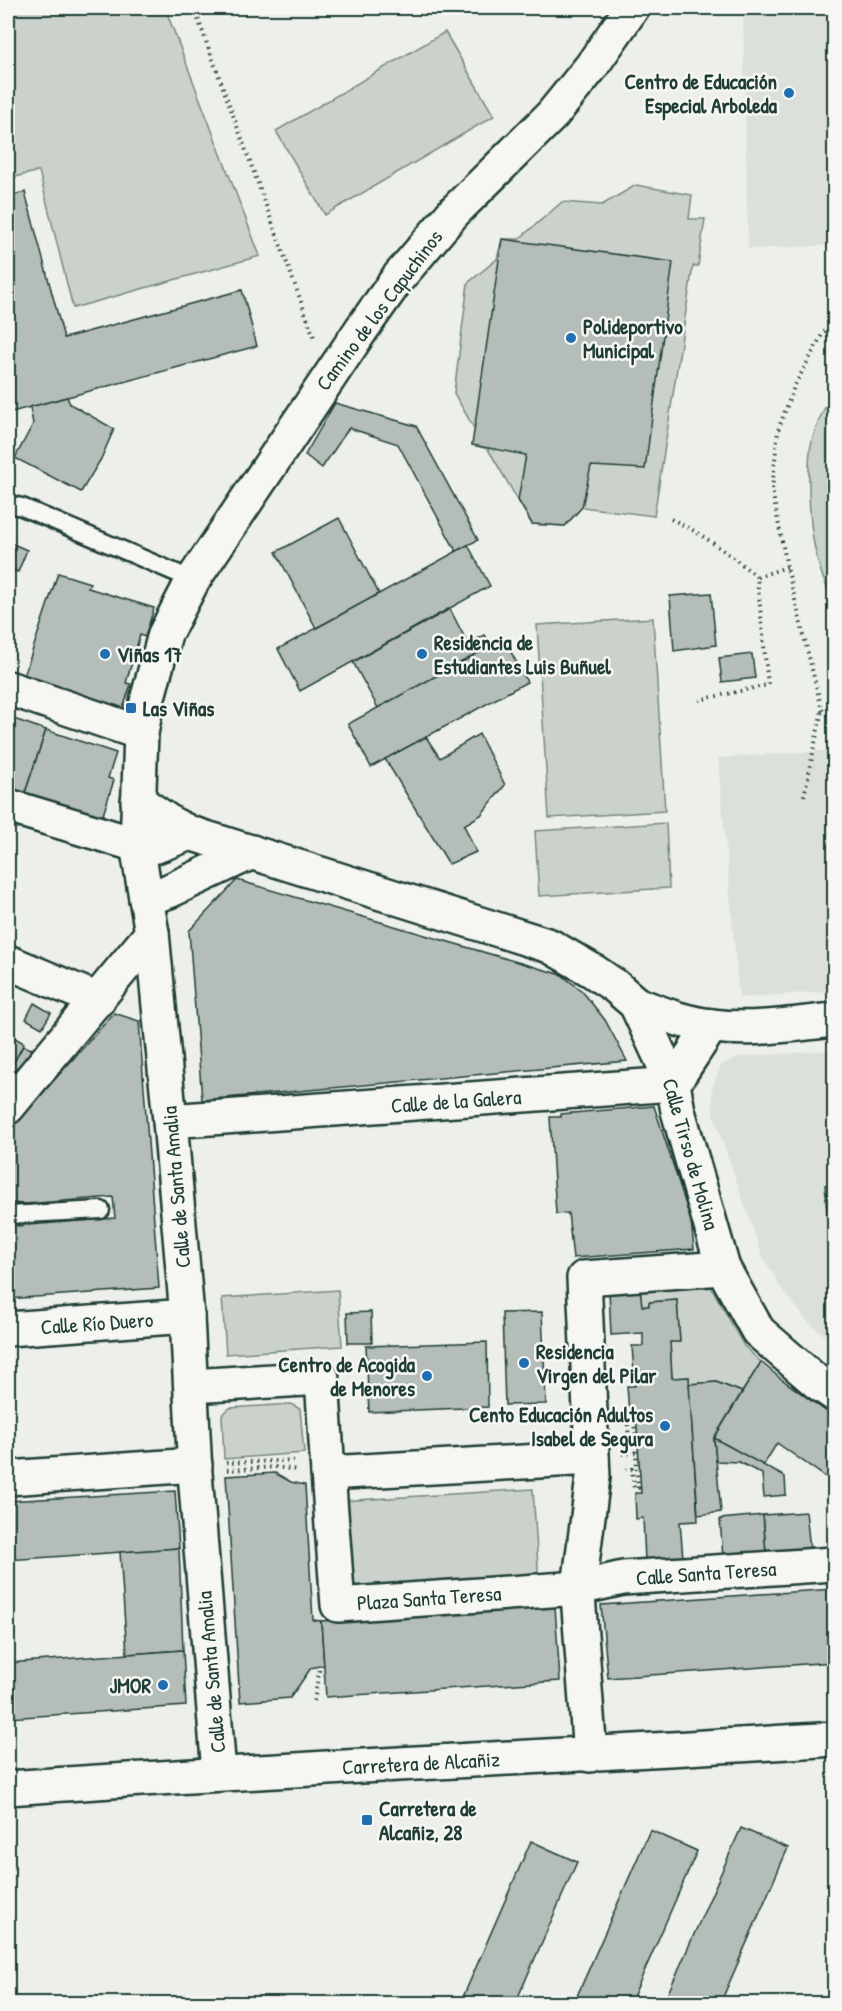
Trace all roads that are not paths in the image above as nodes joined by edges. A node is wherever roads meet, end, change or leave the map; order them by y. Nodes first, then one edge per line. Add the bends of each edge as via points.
1 (632, 8) edge
2 (8, 504) edge
3 (185, 594) junction
4 (8, 688) edge
5 (141, 733) junction
6 (138, 801) junction
7 (8, 806) edge
8 (190, 833) junction
9 (137, 845) junction
10 (252, 852) junction
11 (146, 899) junction
12 (152, 933) junction
13 (8, 962) edge
14 (98, 1000) junction
15 (636, 1005) junction
16 (834, 1020) edge
17 (711, 1026) junction
18 (673, 1084) junction
19 (10, 1101) edge
20 (170, 1121) junction
21 (100, 1210) dead end
22 (8, 1215) edge
23 (723, 1268) junction
24 (187, 1316) junction
25 (8, 1329) edge
26 (191, 1386) junction
27 (834, 1394) edge
28 (208, 1464) junction
29 (592, 1468) junction
30 (323, 1473) junction
31 (8, 1478) edge
32 (834, 1564) edge
33 (579, 1588) junction
34 (834, 1739) edge
35 (590, 1755) junction
36 (219, 1773) junction
37 (8, 1788) edge

1 - 3 street, Camino de los Capuchinos via 591,68 552,115 454,212 398,278
2 - 3 lane via 22,507
3 - 5 street, Calle de Santa Amalia via 155,665
4 - 5 street
5 - 6 street, Calle de Santa Amalia
6 - 8 street, Calle Tirso de Molina
6 - 9 street, Calle de Santa Amalia
7 - 9 street
8 - 9 street via 156,846
8 - 10 street, Calle Tirso de Molina
9 - 11 street, Calle de Santa Amalia
10 - 11 street
10 - 15 street, Calle Tirso de Molina via 550,946 593,970
11 - 12 street, Calle de Santa Amalia
12 - 14 street
12 - 20 street, Calle de Santa Amalia
13 - 14 street
14 - 19 street
15 - 17 street
15 - 18 street, Calle Tirso de Molina
16 - 17 street via 739,1028
17 - 18 street
18 - 20 street, Calle de la Galera
18 - 23 street, Calle Tirso de Molina
20 - 24 street, Calle de Santa Amalia
21 - 22 lane
23 - 27 street, Calle Tirso de Molina via 758,1331
23 - 29 street via 584,1278
24 - 25 street, Calle Río Duero
24 - 26 street, Calle de Santa Amalia
26 - 28 street, Calle de Santa Amalia
26 - 30 street, Plaza Santa Teresa via 322,1378
28 - 31 street
28 - 36 street, Calle de Santa Amalia
29 - 30 street
29 - 33 street
30 - 33 street, Plaza Santa Teresa via 338,1605
32 - 33 street, Calle Santa Teresa via 623,1578
33 - 35 street
34 - 35 street, Carretera de Alcañiz
35 - 36 street, Carretera de Alcañiz
36 - 37 street, Carretera de Alcañiz

